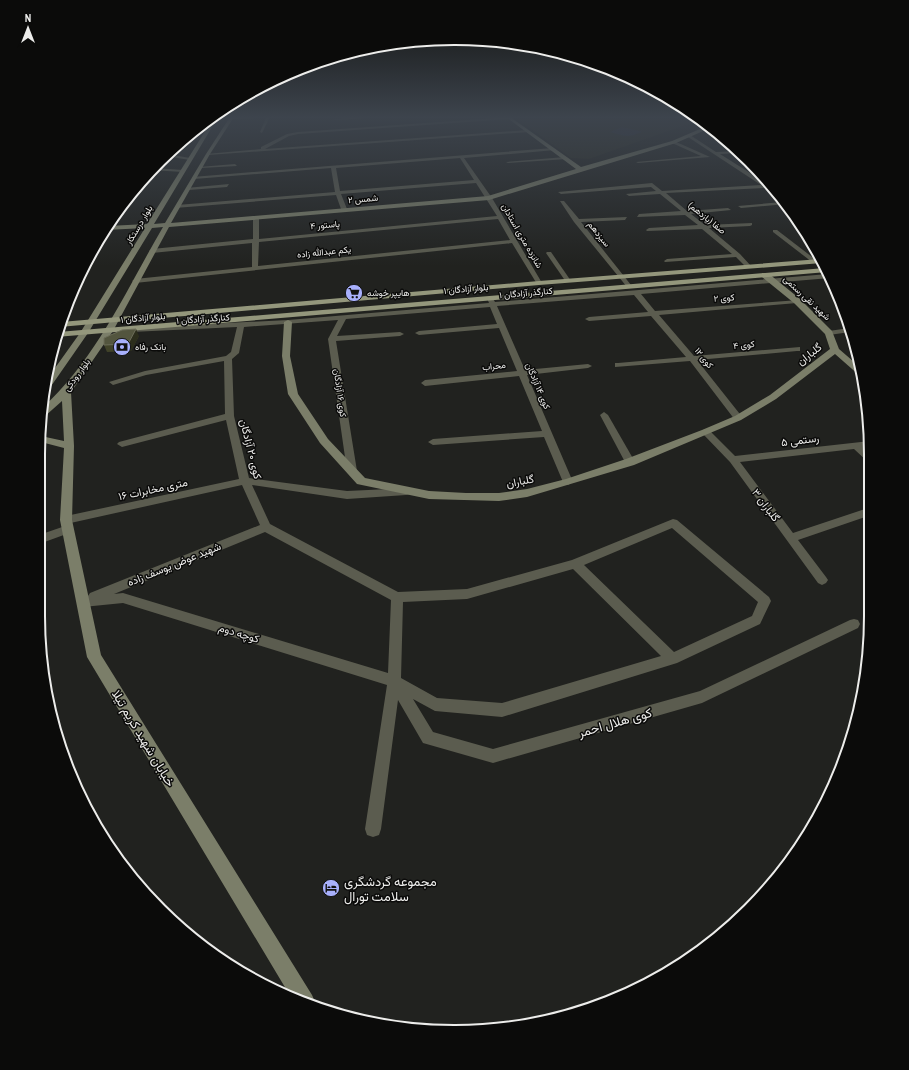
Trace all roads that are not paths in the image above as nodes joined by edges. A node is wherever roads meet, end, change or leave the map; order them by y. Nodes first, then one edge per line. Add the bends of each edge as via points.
1 (185, 167) edge
2 (201, 167) edge
3 (333, 167) joint
4 (468, 167) edge
5 (577, 167) edge
6 (587, 167) edge
7 (737, 167) edge
8 (161, 169) edge
9 (580, 169) junction
10 (183, 170) junction
11 (194, 178) junction
12 (758, 180) edge
13 (478, 181) junction
14 (227, 185) dead end
15 (764, 186) edge
16 (189, 188) junction
17 (561, 192) dead end
18 (661, 192) junction
19 (338, 194) junction
20 (623, 194) dead end
21 (489, 198) junction
22 (562, 202) dead end
23 (778, 204) edge
24 (742, 206) dead end
25 (177, 207) junction
26 (344, 210) junction
27 (728, 210) dead end
28 (687, 213) junction
29 (639, 216) dead end
30 (500, 217) junction
31 (256, 218) junction
32 (625, 218) dead end
33 (576, 220) junction
34 (750, 224) dead end
35 (167, 225) junction
36 (148, 226) junction
37 (703, 227) junction
38 (114, 228) edge
39 (649, 230) dead end
40 (775, 231) dead end
41 (256, 240) junction
42 (514, 241) junction
43 (152, 251) junction
44 (549, 253) dead end
45 (738, 255) junction
46 (814, 259) edge
47 (667, 260) dead end
48 (815, 261) edge
49 (749, 267) junction
50 (255, 268) junction
51 (821, 270) edge
52 (765, 274) junction
53 (621, 276) junction
54 (823, 276) edge
55 (773, 280) junction
56 (135, 281) junction
57 (568, 281) junction
58 (539, 283) junction
59 (629, 286) junction
60 (636, 293) junction
61 (491, 301) junction
62 (796, 302) junction
63 (653, 313) junction
64 (343, 318) junction
65 (589, 319) dead end
66 (114, 321) junction
67 (288, 322) junction
68 (90, 323) junction
69 (67, 325) edge
70 (241, 325) junction
71 (502, 326) junction
72 (128, 330) junction
73 (108, 331) junction
74 (844, 331) edge
75 (84, 333) junction
76 (419, 333) dead end
77 (829, 333) junction
78 (400, 334) dead end
79 (63, 335) edge
80 (332, 339) junction
81 (798, 349) dead end
82 (834, 350) junction
83 (228, 358) junction
84 (693, 360) junction
85 (618, 365) dead end
86 (588, 366) dead end
87 (854, 367) edge
88 (521, 373) junction
89 (53, 378) edge
90 (113, 382) dead end
91 (425, 383) dead end
92 (66, 392) junction
93 (48, 408) edge
94 (604, 415) dead end
95 (230, 416) junction
96 (738, 418) junction
97 (706, 432) junction
98 (548, 434) junction
99 (46, 440) edge
100 (433, 442) dead end
101 (122, 444) dead end
102 (864, 444) edge
103 (856, 445) junction
104 (69, 446) junction
105 (864, 453) edge
106 (733, 460) junction
107 (630, 462) junction
108 (352, 471) junction
109 (245, 481) junction
110 (568, 482) junction
111 (406, 490) junction
112 (864, 513) edge
113 (67, 525) junction
114 (266, 527) junction
115 (45, 537) edge
116 (791, 538) junction
117 (575, 564) junction
118 (822, 580) dead end
119 (397, 596) junction
120 (83, 602) junction
121 (854, 624) dead end
122 (672, 659) junction
123 (394, 681) junction
124 (373, 829) dead end
125 (301, 995) edge

1 - 10 street, بلوار درستکار
2 - 11 street
3 - 11 street
3 - 19 street
4 - 13 street, شانزده متری استادان
5 - 9 street
6 - 9 street, شمس ۲
7 - 12 street
8 - 10 street
9 - 21 street, شمس ۲
10 - 36 street, بلوار درستکار
11 - 16 street
13 - 19 street
13 - 21 street, شانزده متری استادان
14 - 16 street
15 - 18 street
16 - 25 street
17 - 18 street, صفا (یازدهم) via 652,184
18 - 20 street
18 - 28 street, صفا (یازدهم)
19 - 25 street
19 - 26 street
21 - 26 street, شمس ۲
21 - 30 street, شانزده متری استادان
22 - 33 street, سیزدهم
23 - 24 street
25 - 35 street
26 - 31 street, شمس ۲
27 - 28 street
28 - 29 street
28 - 37 street, صفا (یازدهم)
30 - 41 street, پاستور ۴
30 - 42 street, شانزده متری استادان
31 - 35 street, شمس ۲
31 - 41 street
32 - 33 street
33 - 53 street, سیزدهم
34 - 37 street
35 - 36 street, شمس ۲
35 - 43 street
36 - 38 street, شمس ۲
36 - 68 street, بلوار درستکار
37 - 39 street
37 - 45 street, صفا (یازدهم)
40 - 46 street
41 - 43 street, پاستور ۴
41 - 50 street
42 - 50 street, یکم عبدالله زاده
42 - 58 street, شانزده متری استادان
43 - 56 street
44 - 57 street
45 - 47 street
45 - 49 street, صفا (یازدهم)
48 - 49 main road, بلوار آزادگان ۱
49 - 53 main road, بلوار آزادگان ۱
50 - 56 street, یکم عبدالله زاده
51 - 52 main road, بلوار آزادگان ۱
52 - 55 street, شهید نقی رستمی
52 - 59 main road, بلوار آزادگان ۱
53 - 57 main road, بلوار آزادگان ۱
53 - 59 street, سیزدهم
54 - 55 street, کنارگذر آزادگان ۱
55 - 60 street, کنارگذر آزادگان ۱
55 - 62 street, شهید نقی رستمی
56 - 66 street
57 - 58 main road, بلوار آزادگان ۱
58 - 66 main road, بلوار آزادگان ۱
59 - 61 main road, بلوار آزادگان ۱
60 - 61 street, کنارگذر آزادگان ۱
60 - 63 street, کوی ۱۲
61 - 64 street, کنارگذر آزادگان ۱
61 - 71 street, کوی ۱۴ آزادگان
61 - 72 main road, بلوار آزادگان ۱
62 - 63 street, کوی ۲
62 - 77 street, شهید نقی رستمی
63 - 65 street, کوی ۲
63 - 84 street, کوی ۱۲
64 - 67 street, کنارگذر آزادگان ۱
64 - 80 street
66 - 68 main road, بلوار آزادگان ۱
66 - 73 street, بلوار رودکی
67 - 70 street, کنارگذر آزادگان ۱
67 - 108 street, گلباران via 286,356 292,394 324,441
68 - 69 main road, بلوار آزادگان ۱
68 - 75 street, بلوار درستکار
70 - 72 street, کنارگذر آزادگان ۱
70 - 83 street via 235,353
71 - 76 street
71 - 88 street, کوی ۱۴ آزادگان
72 - 73 main road, بلوار آزادگان ۱
73 - 75 main road, بلوار آزادگان ۱
73 - 92 street, بلوار رودکی
74 - 77 street
75 - 79 main road, بلوار آزادگان ۱
75 - 89 street, بلوار رودکی
77 - 82 street, شهید نقی رستمی
78 - 80 street
80 - 108 street, کوی ۱۶ آزادگان
81 - 84 street, کوی ۴
82 - 87 street
82 - 96 street, گلباران via 773,397
83 - 90 street via 145,373
83 - 95 street, کوی ۲۰ آزادگان
84 - 85 street, کوی ۴
84 - 96 street, کوی ۱۲
86 - 88 street, محراب
88 - 91 street, محراب
88 - 98 street, کوی ۱۴ آزادگان
92 - 93 street, بلوار رودکی
92 - 104 street, خیابان شهید کریم تیلا
94 - 107 street
95 - 101 street
95 - 109 street, کوی ۲۰ آزادگان
96 - 97 street, گلباران
97 - 106 street, گلباران ۳
97 - 107 street, گلباران
98 - 100 street
98 - 110 street, کوی ۱۴ آزادگان
99 - 104 street
102 - 103 street, رستمی ۵
103 - 105 street
103 - 106 street, رستمی ۵
104 - 113 street, خیابان شهید کریم تیلا
106 - 116 street, گلباران ۳
107 - 110 street, گلباران
108 - 111 street, گلباران via 361,481
109 - 111 street via 347,495
109 - 113 street, ۱۶ متری مخابرات
109 - 114 street, کوی ۲۰ آزادگان
110 - 111 street, گلباران via 499,497 451,496
112 - 116 street
113 - 115 street, ۱۶ متری مخابرات
113 - 120 street, خیابان شهید کریم تیلا
114 - 119 street
114 - 120 street, شهید عوض یوسف زاده
116 - 118 street, گلباران ۳
117 - 119 street via 467,594
117 - 122 street
117 - 122 street, کوچه دوم via 673,523 765,601 756,620
119 - 123 street
120 - 123 street, کوچه دوم via 123,598
120 - 125 street, خیابان شهید کریم تیلا via 94,657
121 - 123 street, کوی هلال احمر via 702,697 493,756 428,738
122 - 123 street, کوچه دوم via 502,710 435,704
123 - 124 street

